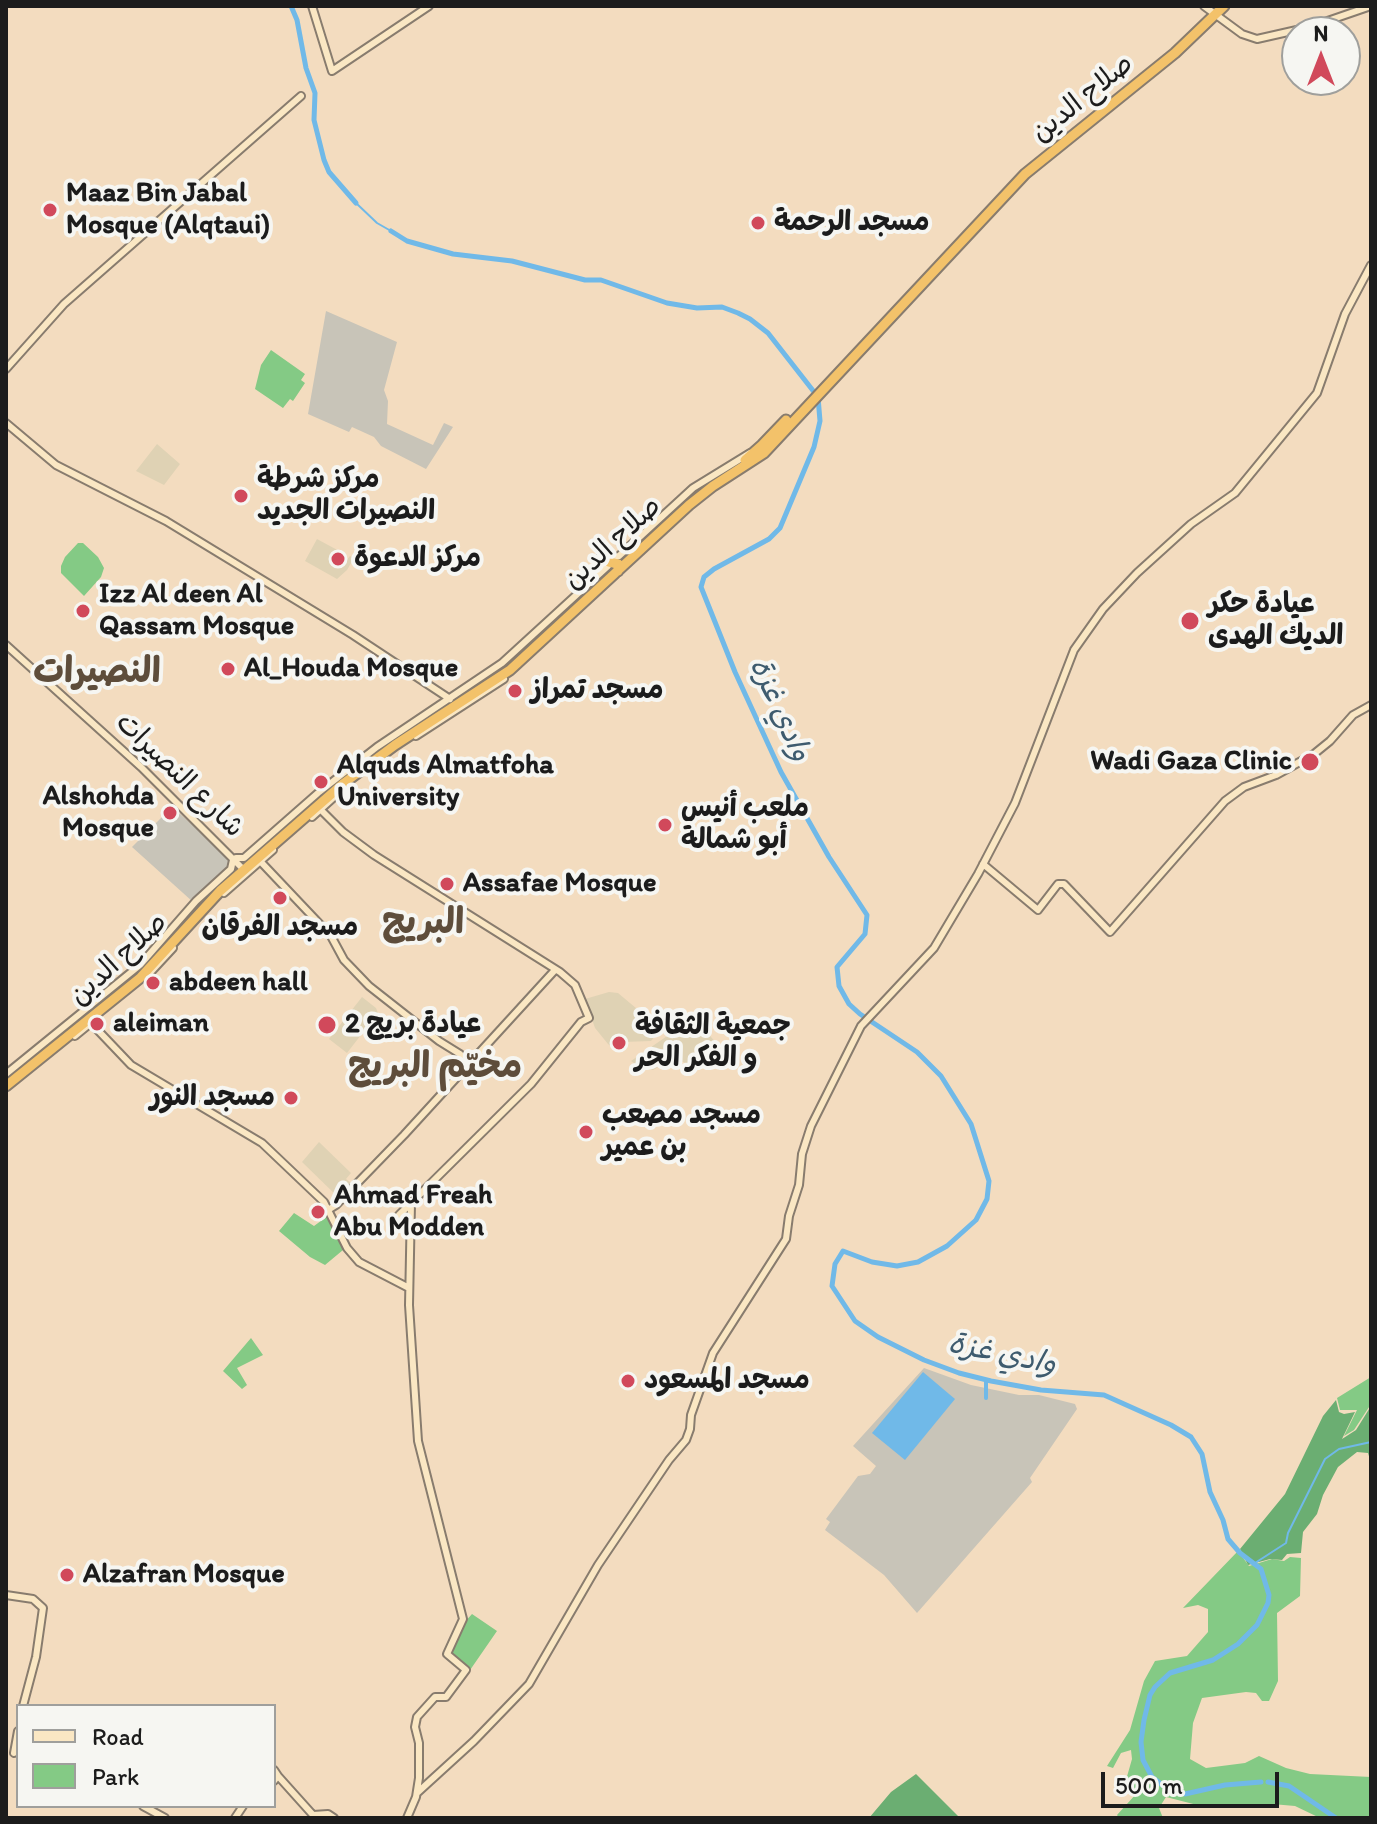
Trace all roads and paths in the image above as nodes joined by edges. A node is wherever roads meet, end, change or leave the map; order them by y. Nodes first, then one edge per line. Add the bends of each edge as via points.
1 (312, 6) edge
2 (429, 6) edge
3 (1371, 6) edge
4 (1214, 9) edge
5 (301, 96) dead end
6 (1371, 265) edge
7 (6, 369) edge
8 (801, 408) junction
9 (6, 423) edge
10 (746, 465) junction
11 (601, 554) dead end
12 (614, 564) junction
13 (6, 645) edge
14 (450, 699) junction
15 (1371, 705) edge
16 (317, 807) junction
17 (259, 860) junction
18 (240, 864) junction
19 (983, 864) junction
20 (197, 918) junction
21 (558, 971) junction
22 (135, 979) junction
23 (90, 1024) junction
24 (471, 1065) junction
25 (6, 1077) edge
26 (6, 1088) edge
27 (411, 1204) junction
28 (327, 1208) junction
29 (399, 1215) dead end
30 (409, 1288) junction
31 (6, 1595) edge
32 (24, 1704) edge
33 (276, 1777) edge
34 (417, 1793) junction
35 (147, 1808) edge
36 (165, 1818) edge
37 (334, 1818) edge
38 (407, 1818) edge

1 - 2 street via 332,71
3 - 4 street via 1257,39
4 - 8 highway, صلاح الدين via 1168,59 1025,174
5 - 7 street via 63,305
6 - 19 street via 1345,314 1317,393 1235,493 1191,524 1103,609 1070,657 1025,778
8 - 10 highway, صلاح الدين via 764,453
8 - 12 highway, صلاح الدين via 757,450 689,497
9 - 14 street via 56,465 166,521
10 - 12 highway, صلاح الدين
10 - 16 street via 698,501 508,675
11 - 12 street
12 - 14 street via 502,663
12 - 16 highway, صلاح الدين via 503,675 384,753
13 - 18 street, شارع النصيرات
14 - 18 street via 359,760
15 - 19 street via 1353,715 1314,754 1225,801 1110,932 1064,884 1058,884 1038,910
16 - 17 highway, صلاح الدين
16 - 18 highway, صلاح الدين
16 - 21 street via 374,855
17 - 18 highway, صلاح الدين
17 - 20 street
17 - 24 street via 331,936 344,960 369,986
18 - 20 highway, صلاح الدين
18 - 22 highway, صلاح الدين
18 - 25 street via 196,901 140,965
19 - 34 street via 934,948 864,1022 811,1126 786,1239 713,1353 686,1440 598,1565 529,1684
20 - 22 highway, صلاح الدين via 156,964
20 - 23 street via 145,979
21 - 24 street
21 - 27 street via 575,985 589,1018
22 - 25 highway, صلاح الدين
22 - 26 highway, صلاح الدين
23 - 26 street
23 - 28 street via 131,1065 262,1143
24 - 28 street via 351,1190
27 - 29 street
27 - 30 street
28 - 30 street via 359,1262
30 - 34 street via 418,1441 463,1619 447,1654 466,1670 446,1697 435,1697 417,1717
31 - 32 street via 33,1599 43,1608
33 - 37 street via 313,1815
34 - 38 street
35 - 36 street

